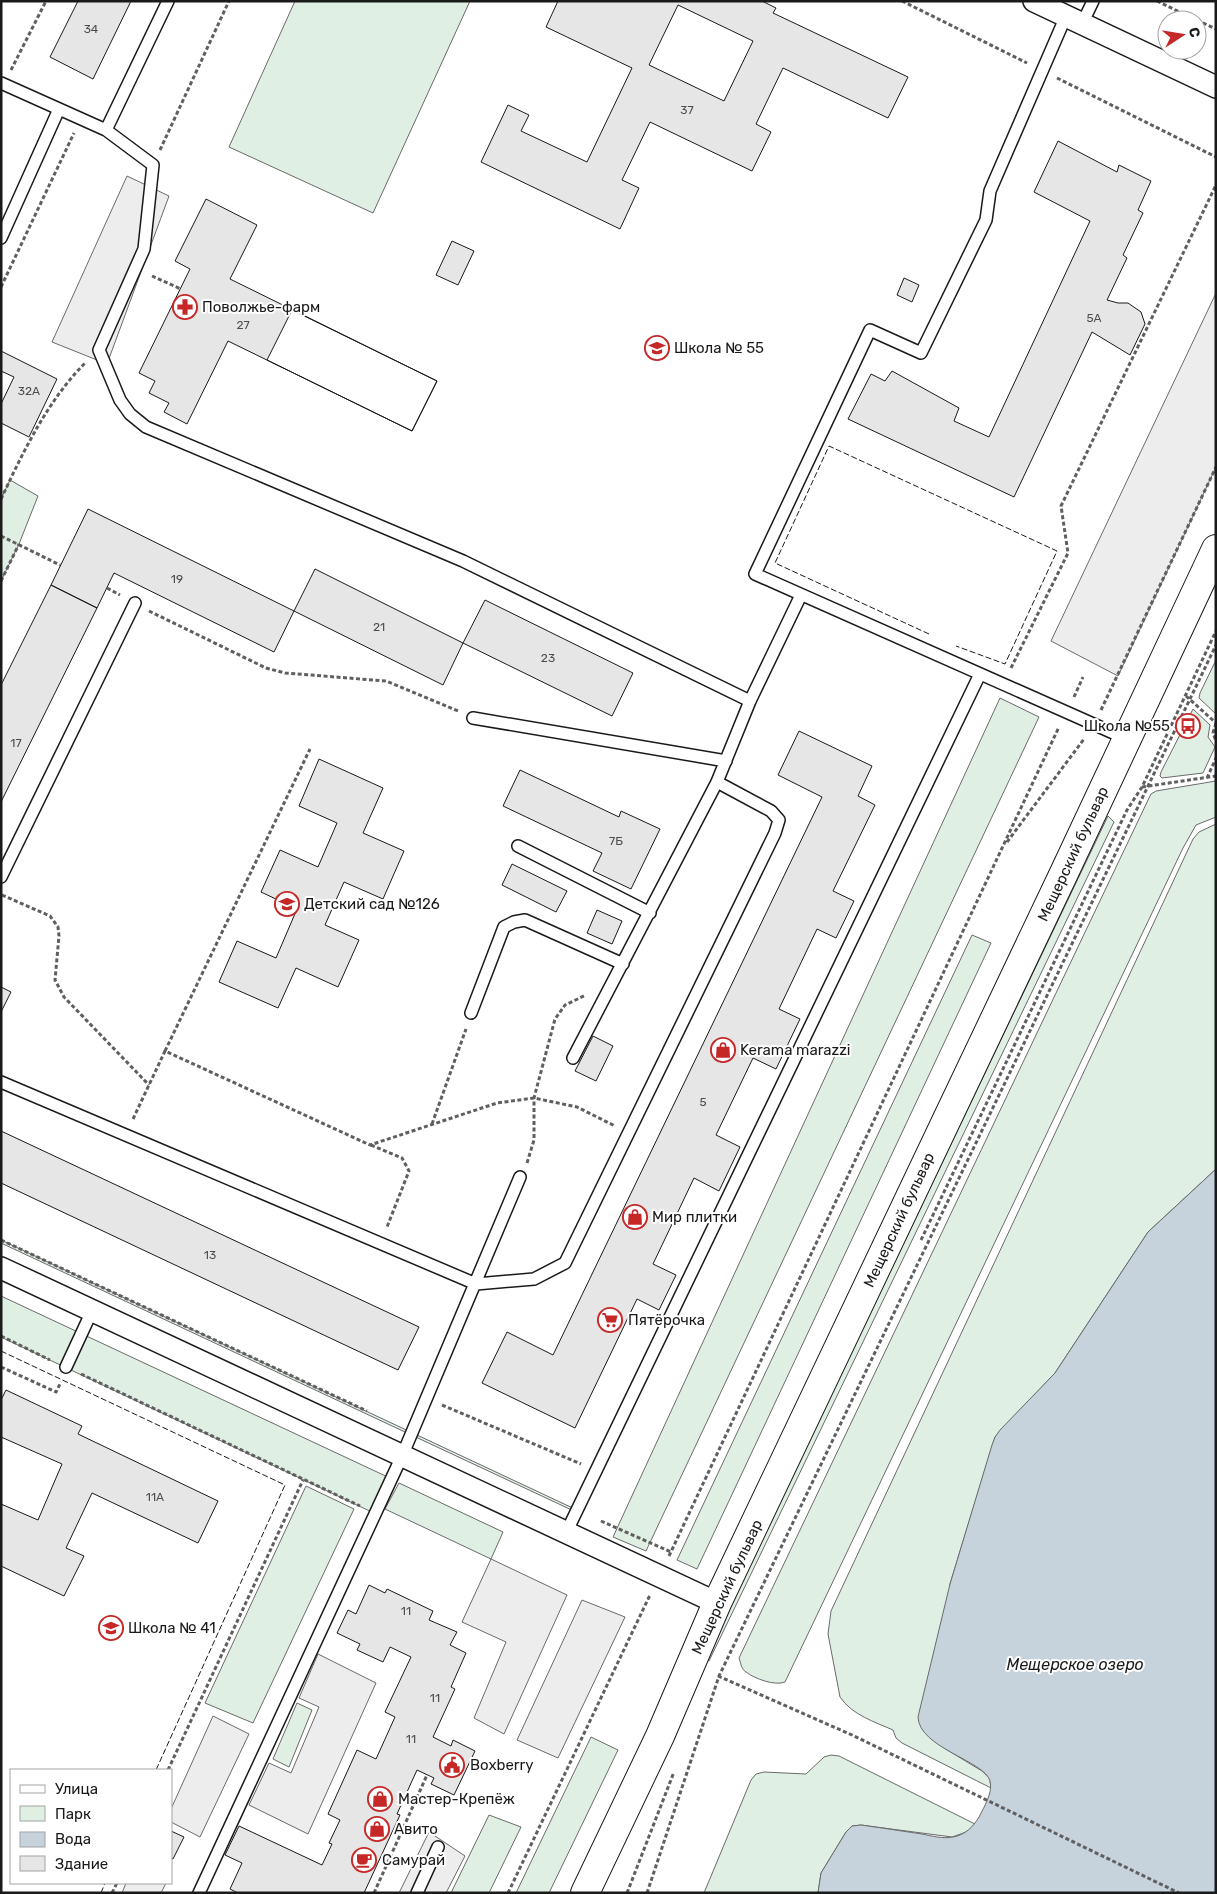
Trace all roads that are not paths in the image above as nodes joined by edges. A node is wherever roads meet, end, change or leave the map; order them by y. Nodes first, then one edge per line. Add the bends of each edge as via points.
1 (168, 1) edge
2 (1034, 1) edge
3 (1093, 1) edge
4 (1074, 20) junction
5 (2, 84) edge
6 (1216, 87) edge
7 (59, 109) junction
8 (106, 130) junction
9 (1, 238) edge
10 (1216, 549) edge
11 (801, 595) junction
12 (135, 603) road end
13 (980, 674) junction
14 (750, 701) junction
15 (473, 718) road end
16 (1127, 739) junction
17 (726, 761) junction
18 (717, 782) junction
19 (518, 846) dead end
20 (1, 877) edge
21 (650, 913) junction
22 (623, 964) junction
23 (471, 1013) road end
24 (573, 1058) dead end
25 (1, 1082) edge
26 (520, 1177) road end
27 (1, 1268) edge
28 (476, 1284) junction
29 (92, 1311) junction
30 (66, 1367) road end
31 (402, 1456) junction
32 (566, 1533) junction
33 (718, 1603) junction
34 (438, 1847) dead end
35 (199, 1893) edge
36 (417, 1893) edge
37 (585, 1893) edge

1 - 8 lane
2 - 4 street
3 - 4 lane
4 - 6 street
4 - 11 lane via 990,191 986,220 921,353 870,330 755,574
5 - 7 lane
7 - 8 lane
7 - 9 lane
8 - 14 lane via 153,165 144,249 99,350 120,400 130,414 146,427 463,561
10 - 16 main road, Мещерский бульвар
11 - 13 lane
11 - 14 lane
12 - 20 lane
13 - 16 lane
13 - 32 lane
14 - 17 lane
15 - 17 lane
16 - 33 main road, Мещерский бульвар
17 - 18 lane
18 - 21 lane
18 - 28 lane via 771,811 779,820 775,833 565,1263 534,1279
19 - 21 lane
21 - 22 lane
22 - 23 lane via 525,920 514,922 504,927
22 - 24 lane
25 - 28 lane
26 - 28 lane
27 - 29 street
28 - 31 lane
29 - 30 lane
29 - 31 street
31 - 32 street
31 - 35 lane
32 - 33 street
33 - 37 main road, Мещерский бульвар via 660,1736
34 - 36 lane

